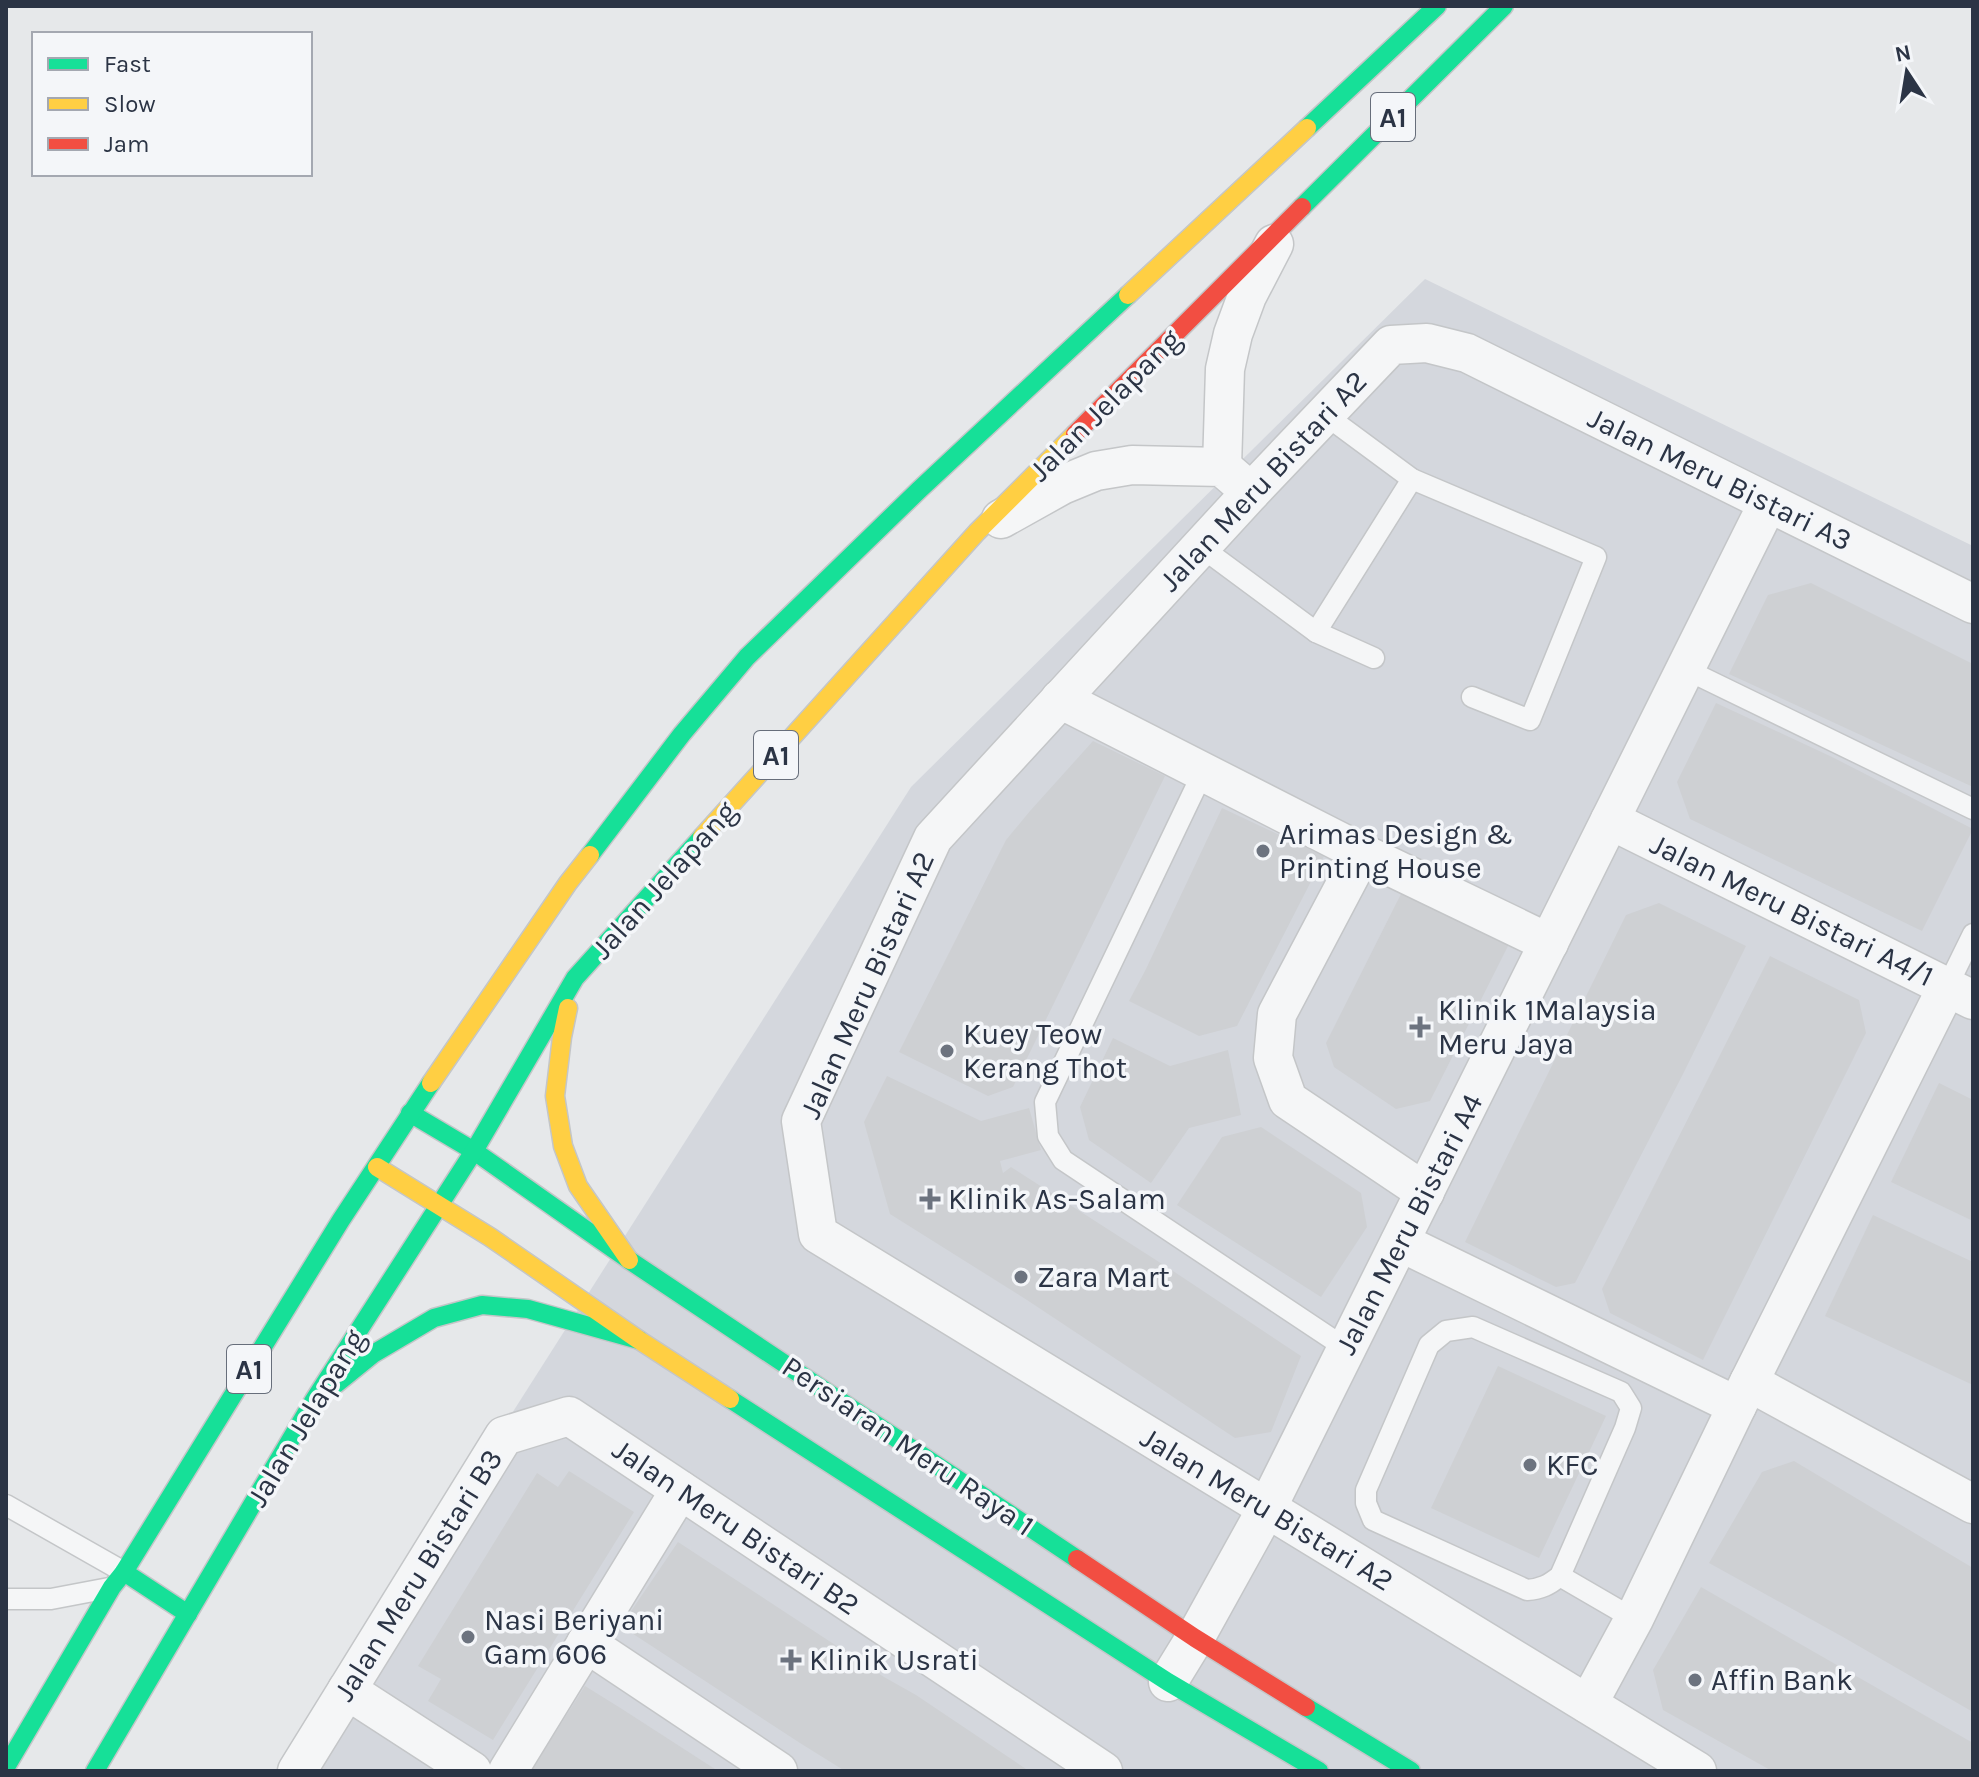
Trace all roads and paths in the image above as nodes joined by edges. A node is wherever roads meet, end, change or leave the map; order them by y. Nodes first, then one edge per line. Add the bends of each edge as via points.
1 (1437, 6) edge
2 (1504, 6) edge
3 (1281, 229) junction
4 (1467, 353) joint
5 (1324, 414) junction
6 (1222, 467) junction
7 (1412, 479) junction
8 (1251, 492) junction
9 (1768, 503) junction
10 (977, 532) junction
11 (1201, 547) junction
12 (1973, 604) edge
13 (1316, 632) junction
14 (1374, 658) dead end
15 (1685, 669) junction
16 (1472, 697) dead end
17 (1060, 699) junction
18 (1204, 770) junction
19 (1973, 809) edge
20 (1610, 820) junction
21 (1362, 853) junction
22 (1973, 934) edge
23 (1549, 943) junction
24 (575, 978) junction
25 (1960, 993) edge
26 (410, 1113) junction
27 (474, 1151) junction
28 (377, 1167) junction
29 (1425, 1192) junction
30 (438, 1206) junction
31 (1400, 1242) junction
32 (629, 1260) junction
33 (639, 1340) junction
34 (1347, 1349) junction
35 (1743, 1394) junction
36 (314, 1400) junction
37 (569, 1416) joint
38 (680, 1490) junction
39 (1973, 1504) edge
40 (6, 1505) edge
41 (1267, 1508) junction
42 (1560, 1576) junction
43 (118, 1580) junction
44 (6, 1599) edge
45 (188, 1614) junction
46 (1634, 1619) junction
47 (1195, 1638) junction
48 (586, 1643) junction
49 (1168, 1682) junction
50 (347, 1690) junction
51 (1588, 1704) junction
52 (1308, 1709) junction
53 (6, 1750) edge
54 (1277, 1760) edge
55 (6, 1766) edge
56 (95, 1771) edge
57 (297, 1771) edge
58 (472, 1771) edge
59 (508, 1771) edge
60 (778, 1771) edge
61 (1103, 1771) edge
62 (1319, 1771) edge
63 (1411, 1771) edge
64 (1697, 1771) edge

1 - 26 main road, Jalan Jelapang / A1 via 747,657 568,883
2 - 3 main road, Jalan Jelapang / A1
3 - 6 street via 1233,334 1225,369
3 - 10 main road, Jalan Jelapang / A1
4 - 5 street, Jalan Meru Bistari A2 via 1427,343 1391,345
4 - 9 street, Jalan Meru Bistari A3
5 - 7 lane
5 - 8 street, Jalan Meru Bistari A2
6 - 8 street
6 - 10 street via 1132,465 1096,471
7 - 13 lane
7 - 16 lane via 1596,557 1530,720
8 - 11 street, Jalan Meru Bistari A2
9 - 12 street, Jalan Meru Bistari A3
9 - 15 street, Jalan Meru Bistari A4
10 - 24 main road, Jalan Jelapang / A1
11 - 13 lane
11 - 17 street, Jalan Meru Bistari A2
13 - 14 lane
15 - 19 lane
15 - 20 street, Jalan Meru Bistari A4
17 - 18 street
17 - 41 street, Jalan Meru Bistari A2 via 933,838 801,1121 818,1234
18 - 21 street
18 - 34 lane via 1045,1102 1048,1136 1063,1160
20 - 23 street, Jalan Meru Bistari A4
20 - 25 street, Jalan Meru Bistari A4/1
21 - 23 street
21 - 29 street via 1277,1014 1273,1058 1288,1100
22 - 25 lane
23 - 29 street, Jalan Meru Bistari A4
24 - 27 main road, Jalan Jelapang / A1
24 - 32 main road via 555,1096 563,1146 578,1186
25 - 35 street
26 - 27 main road, Persiaran Meru Raya 1
26 - 28 main road, Jalan Jelapang / A1
27 - 30 main road, Jalan Jelapang / A1
27 - 32 main road, Persiaran Meru Raya 1
28 - 30 main road, Persiaran Meru Raya 1
28 - 43 main road, Jalan Jelapang / A1
29 - 31 street, Jalan Meru Bistari A4
30 - 33 main road, Persiaran Meru Raya 1
30 - 36 main road, Jalan Jelapang / A1
31 - 34 street, Jalan Meru Bistari A4
31 - 35 street
32 - 47 main road, Persiaran Meru Raya 1
33 - 36 main road via 528,1309 482,1305 434,1318 373,1354
33 - 49 main road, Persiaran Meru Raya 1
34 - 41 street, Jalan Meru Bistari A4
35 - 39 street
35 - 46 street
36 - 45 main road, Jalan Jelapang / A1
37 - 38 street, Jalan Meru Bistari B2
37 - 50 street, Jalan Meru Bistari B3 via 504,1436
38 - 48 street
38 - 61 street, Jalan Meru Bistari B2
40 - 43 lane
41 - 47 street, Jalan Meru Bistari A4
41 - 51 street, Jalan Meru Bistari A2
42 - 42 lane via 1527,1590 1373,1520 1366,1490 1429,1345 1446,1331 1473,1327 1621,1392 1631,1408
42 - 46 lane
43 - 44 lane via 51,1599
43 - 45 main road
43 - 55 main road, Jalan Jelapang / A1
45 - 56 main road, Jalan Jelapang / A1
46 - 51 street
47 - 49 street, Jalan Meru Bistari A4
47 - 52 main road, Persiaran Meru Raya 1
48 - 59 street
48 - 60 street
49 - 54 main road, Persiaran Meru Raya 1
50 - 57 street, Jalan Meru Bistari B3
50 - 58 street
51 - 64 street, Jalan Meru Bistari A2
52 - 54 street
52 - 63 main road, Persiaran Meru Raya 1
53 - 55 lane
54 - 62 main road, Persiaran Meru Raya 1

